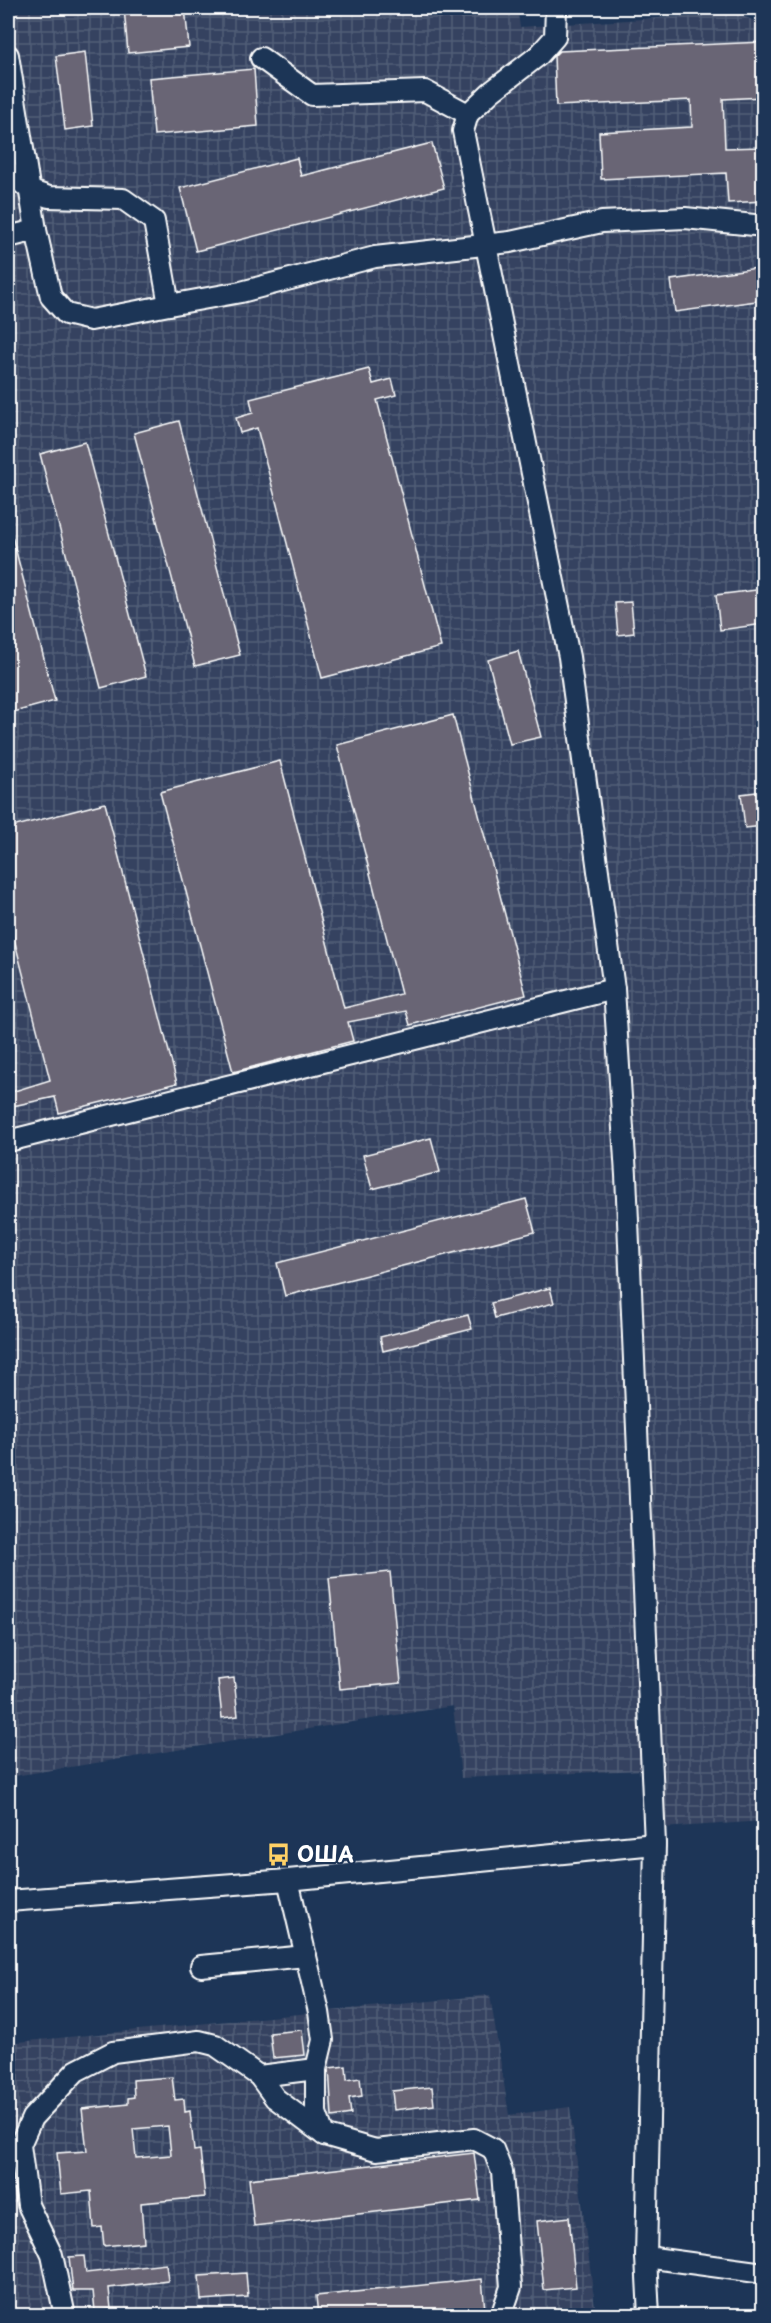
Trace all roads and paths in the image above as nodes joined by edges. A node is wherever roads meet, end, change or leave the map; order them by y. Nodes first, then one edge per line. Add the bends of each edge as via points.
1 (555, 8) edge
2 (8, 49) edge
3 (8, 55) edge
4 (261, 58) dead end
5 (468, 114) junction
6 (8, 171) edge
7 (31, 191) junction
8 (764, 226) edge
9 (36, 230) junction
10 (8, 237) edge
11 (487, 244) junction
12 (169, 305) junction
13 (614, 989) junction
14 (8, 1141) edge
15 (655, 1844) junction
16 (288, 1880) junction
17 (8, 1902) edge
18 (306, 1956) junction
19 (201, 1966) dead end
20 (316, 2069) junction
21 (259, 2076) junction
22 (324, 2135) junction
23 (646, 2257) junction
24 (764, 2273) edge
25 (65, 2316) edge
26 (501, 2316) edge
27 (649, 2316) edge

1 - 5 street via 555,37
2 - 3 street
3 - 7 street
4 - 5 street via 312,95 425,91
5 - 11 street via 463,131
6 - 7 street
7 - 9 street
7 - 12 street via 49,197 123,199 154,221
8 - 11 street via 685,218 602,222
9 - 10 street
9 - 12 street via 51,297 66,314 91,320
11 - 12 street via 375,257 241,292
11 - 13 street via 569,657
13 - 14 street
13 - 15 street via 626,1175
15 - 16 street
15 - 23 street
16 - 17 street
16 - 18 street
18 - 19 street
18 - 20 street via 323,2040
20 - 21 street
20 - 22 street via 316,2113
21 - 22 street via 275,2098
21 - 25 street via 215,2045 200,2040 113,2052 76,2071 32,2118 20,2145 28,2205 52,2255
22 - 26 street via 376,2150 474,2139 493,2149 502,2172 511,2287
23 - 24 street
23 - 27 street

